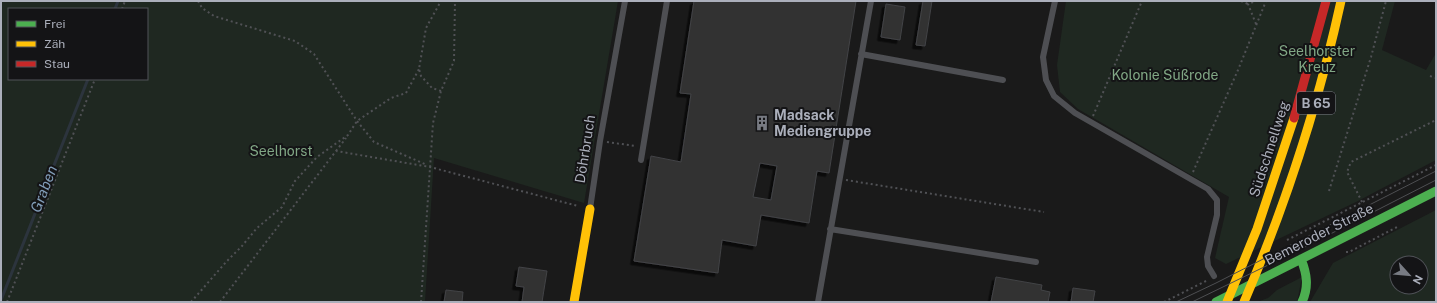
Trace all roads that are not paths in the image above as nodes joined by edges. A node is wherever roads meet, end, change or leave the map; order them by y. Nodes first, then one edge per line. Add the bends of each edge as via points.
1 (625, 1) edge
2 (667, 1) edge
3 (870, 1) edge
4 (1055, 1) edge
5 (1326, 1) edge
6 (1341, 1) edge
7 (861, 54) junction
8 (1003, 80) dead end
9 (641, 160) dead end
10 (1436, 191) edge
11 (590, 209) joint
12 (830, 228) junction
13 (1301, 259) junction
14 (1036, 262) dead end
15 (1214, 276) road end
16 (817, 301) edge
17 (574, 302) edge
18 (1216, 302) edge
19 (1227, 302) edge
20 (1244, 302) edge
21 (1302, 302) edge

1 - 11 lane, Döhrbruch
2 - 9 lane
3 - 7 lane
4 - 15 lane via 1043,56 1046,80 1054,96 1075,113 1208,189 1217,200 1217,215 1207,257 1208,266
5 - 19 main road, Südschnellweg / B 65 via 1300,100 1255,236
6 - 20 main road, B 65 via 1330,52 1284,203
7 - 8 lane
7 - 12 lane
10 - 13 main road, Bemeroder Straße
11 - 17 main road, Döhrbruch
12 - 14 lane
12 - 16 lane
13 - 18 main road, Bemeroder Straße
13 - 21 main road via 1308,287

